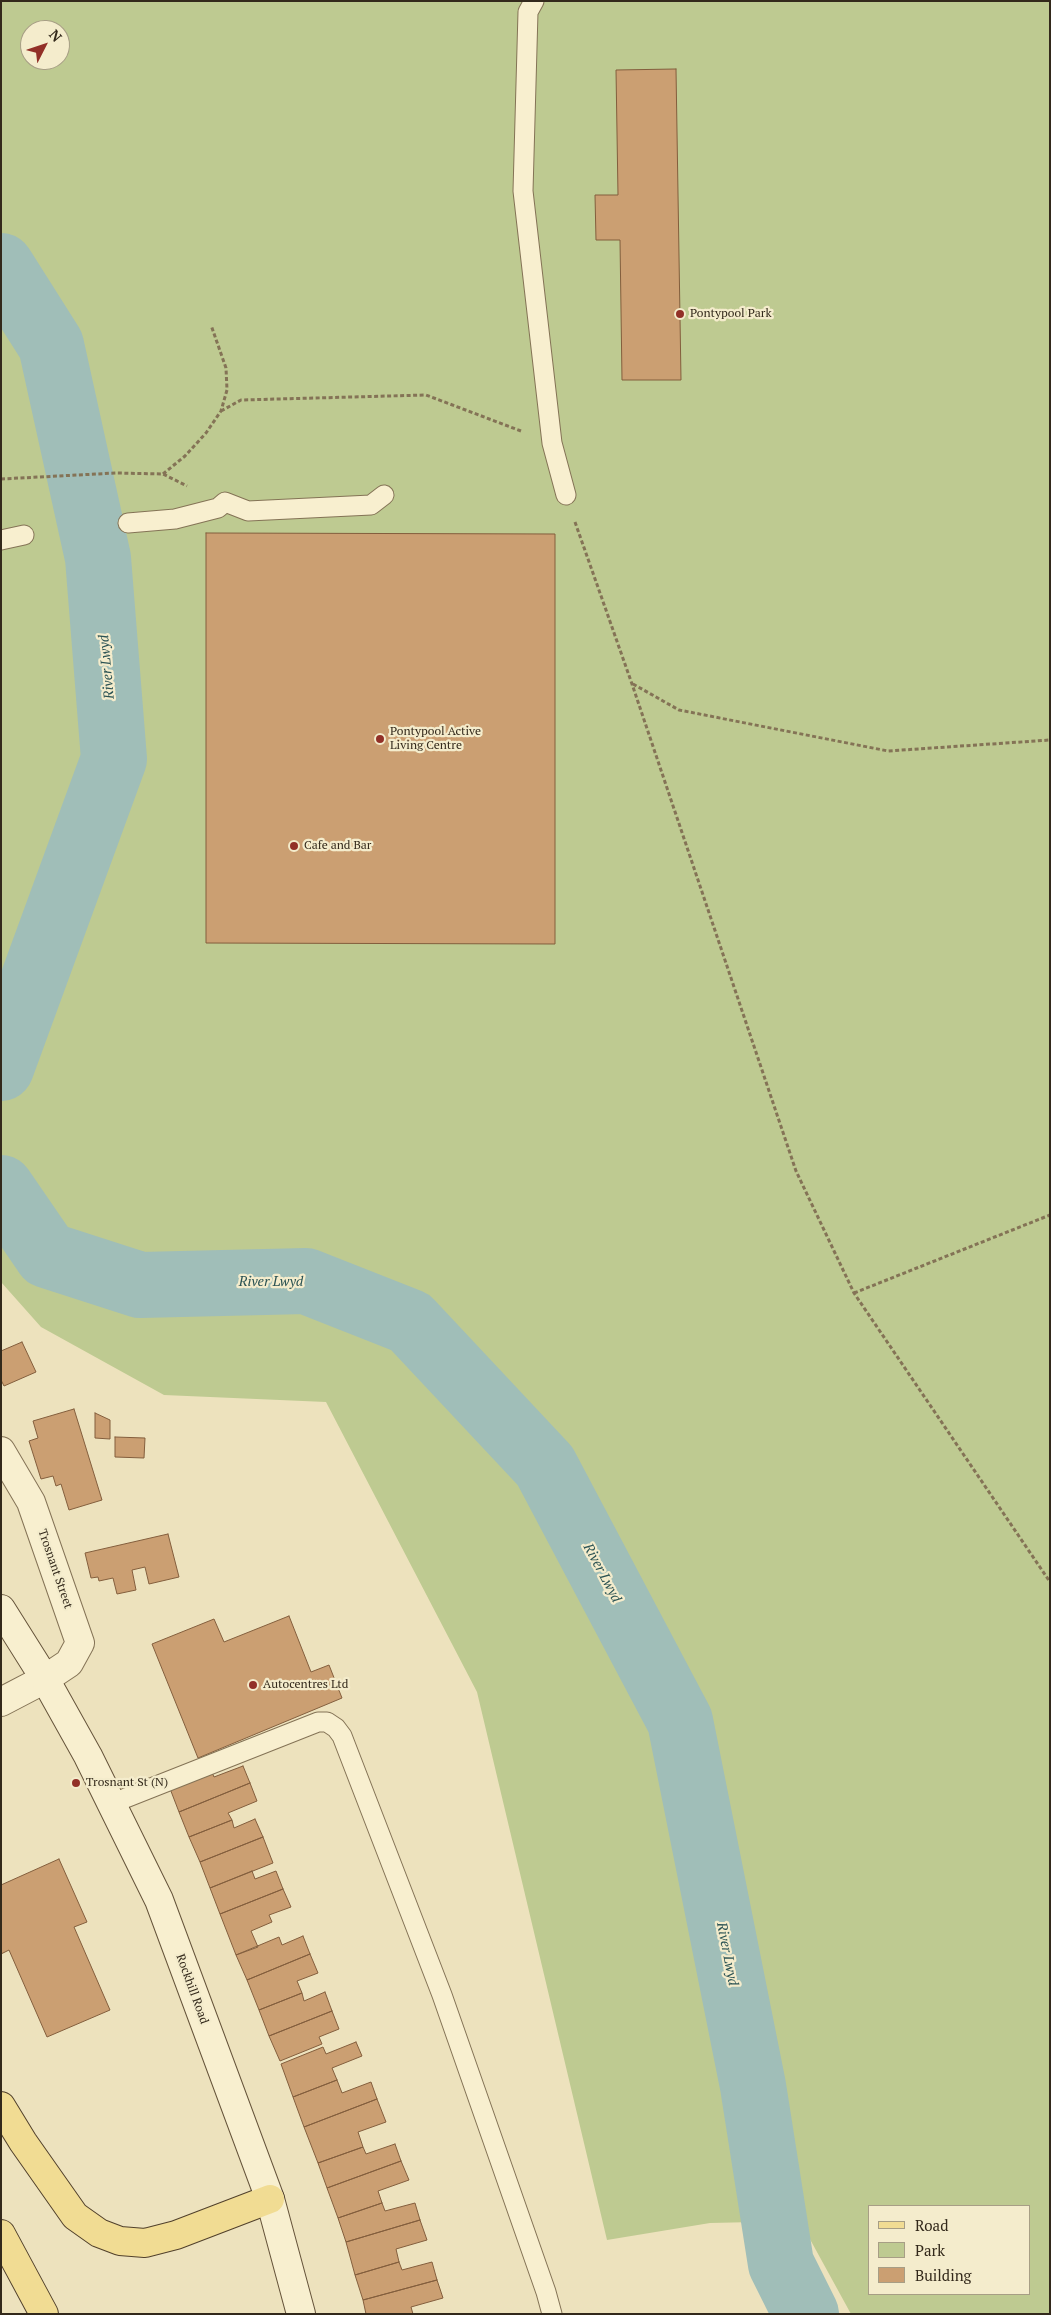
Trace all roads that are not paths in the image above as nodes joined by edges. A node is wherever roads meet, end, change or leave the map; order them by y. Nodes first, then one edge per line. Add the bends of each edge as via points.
1 (534, 1) edge
2 (384, 495) dead end
3 (566, 495) road end
4 (128, 523) dead end
5 (24, 535) dead end
6 (1, 540) edge
7 (1, 1451) edge
8 (1, 1609) edge
9 (45, 1679) junction
10 (1, 1702) edge
11 (112, 1803) junction
12 (1, 2106) edge
13 (270, 2200) junction
14 (1, 2234) edge
15 (44, 2314) edge
16 (301, 2314) edge
17 (552, 2314) edge

1 - 3 lane via 528,12 522,191 552,443
2 - 4 lane via 371,505 248,511 225,502 218,508 175,518
5 - 6 lane
7 - 9 street, Trosnant Street via 32,1502 80,1643 69,1663
8 - 9 street, Rockhill Road
9 - 10 street, Trosnant Street
9 - 11 street, Rockhill Road
11 - 13 street, Rockhill Road via 159,1900
11 - 17 lane via 318,1722 327,1722 336,1728 342,1736 442,1995
12 - 13 main road via 76,2216 99,2233 120,2241 145,2243 176,2235
13 - 16 street, Rockhill Road
14 - 15 main road

